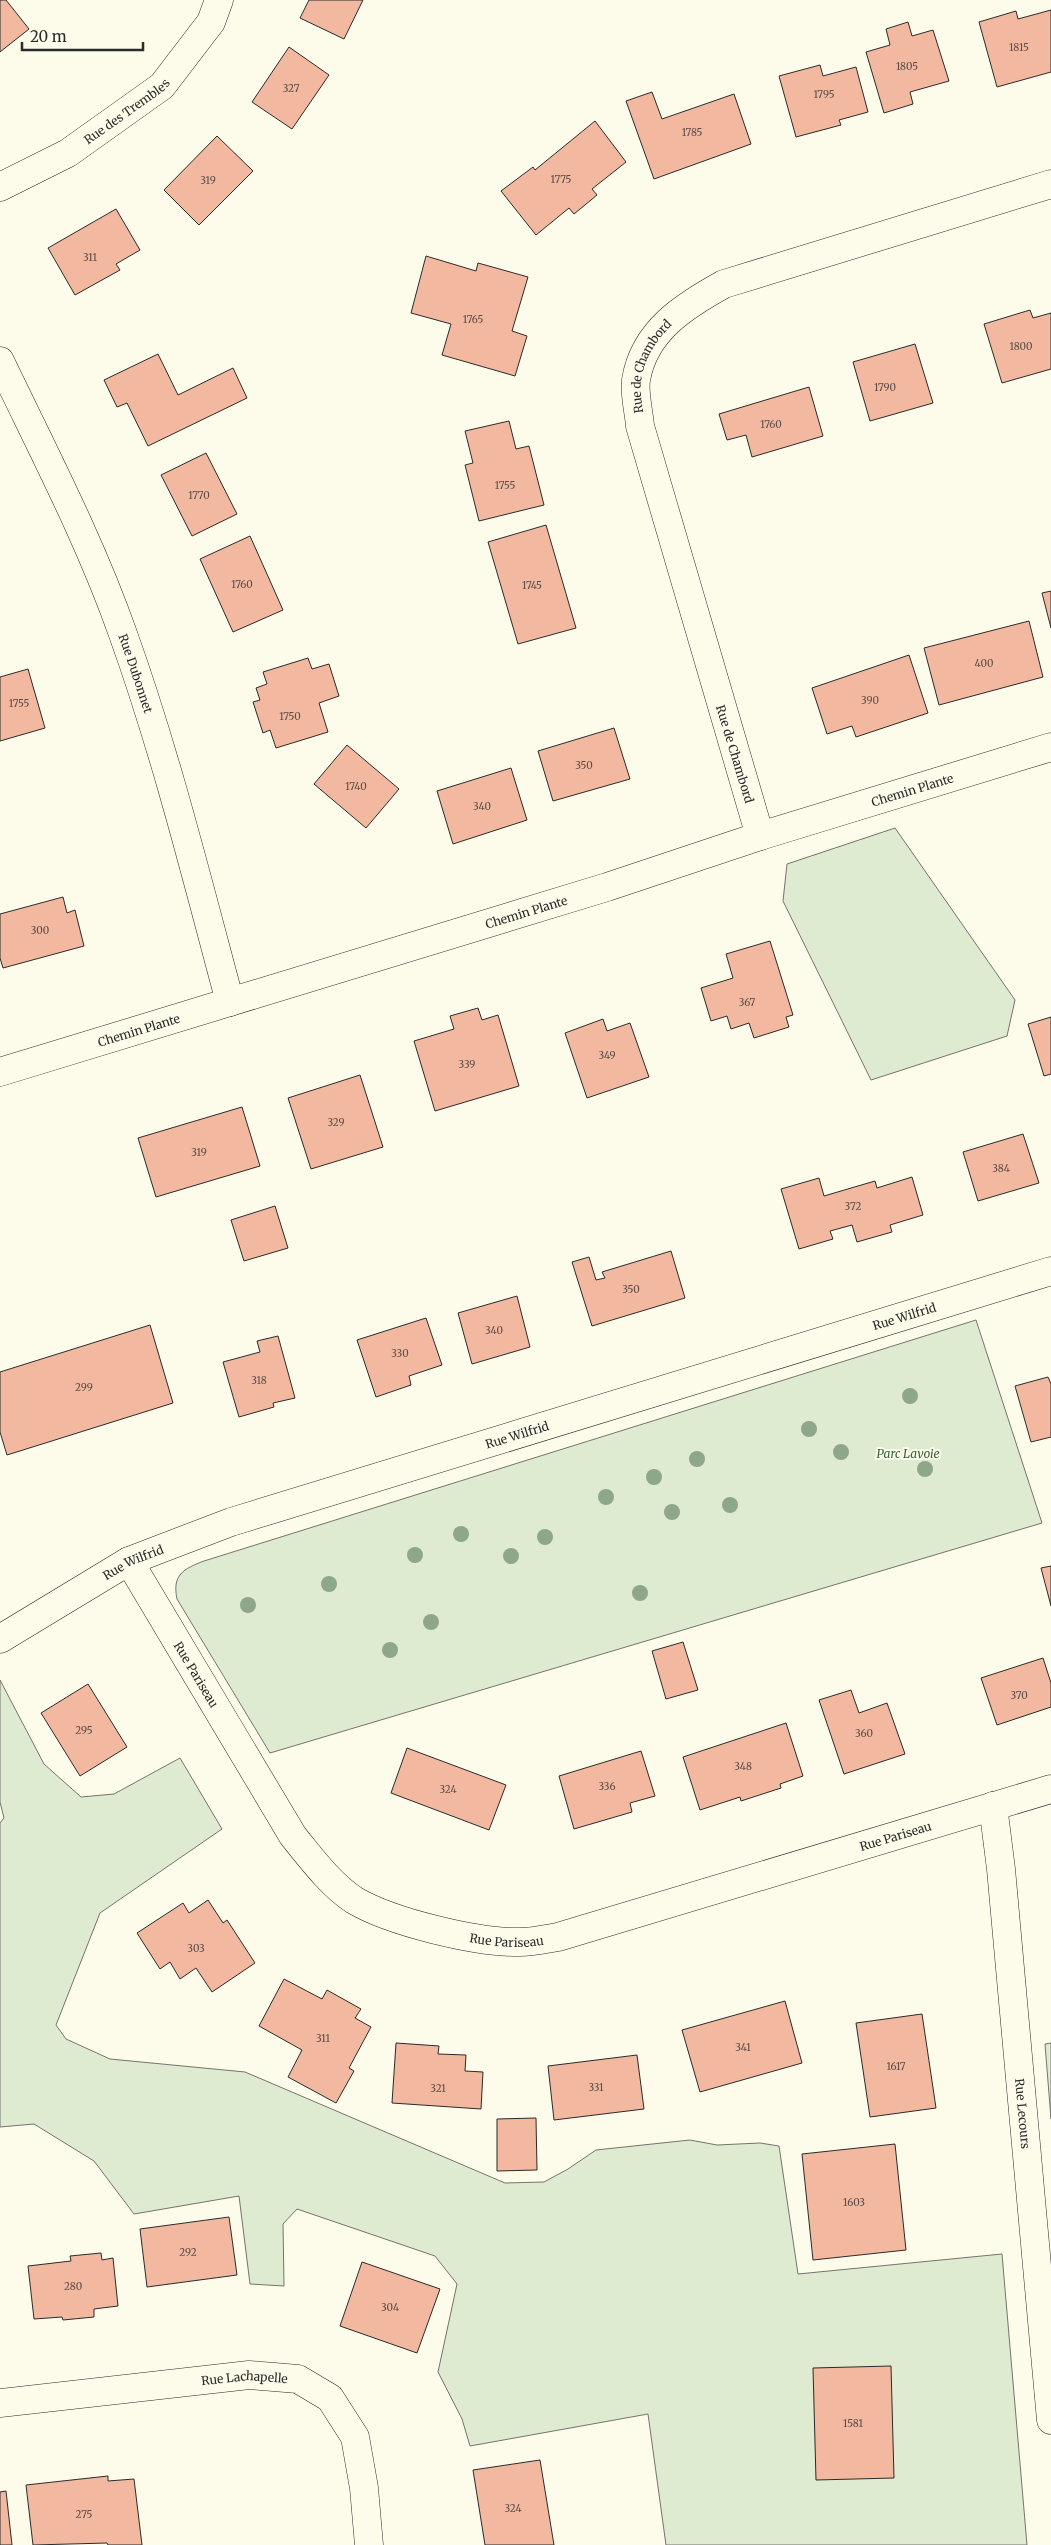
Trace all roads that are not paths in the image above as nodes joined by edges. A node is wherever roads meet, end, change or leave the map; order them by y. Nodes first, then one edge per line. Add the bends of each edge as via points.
1 (219, 0) edge
2 (1051, 184) edge
3 (0, 187) edge
4 (0, 362) edge
5 (1051, 747) edge
6 (760, 836) junction
7 (230, 1002) junction
8 (0, 1072) edge
9 (1051, 1271) edge
10 (130, 1561) junction
11 (0, 1639) edge
12 (1051, 1789) edge
13 (993, 1806) junction
14 (0, 2403) edge
15 (1051, 2420) edge
16 (369, 2545) edge

1 - 3 street, Rue des Trembles via 211,22 162,86 68,154
2 - 6 street, Rue de Chambord via 724,284 667,321 647,345 636,381 640,426
4 - 7 street, Rue Dubonnet via 89,548 123,634 152,722
5 - 6 street, Chemin Plante
6 - 7 street, Chemin Plante via 607,887
7 - 8 street, Chemin Plante
9 - 10 street, Rue Wilfrid via 231,1522
10 - 11 street, Rue Wilfrid
10 - 13 street, Rue Pariseau via 293,1836 320,1870 353,1899 385,1915 479,1940 521,1942 558,1937
12 - 13 street, Rue Pariseau
13 - 15 street, Rue Lecours
14 - 16 street, Rue Lachapelle via 249,2375 298,2379 330,2398 355,2437

